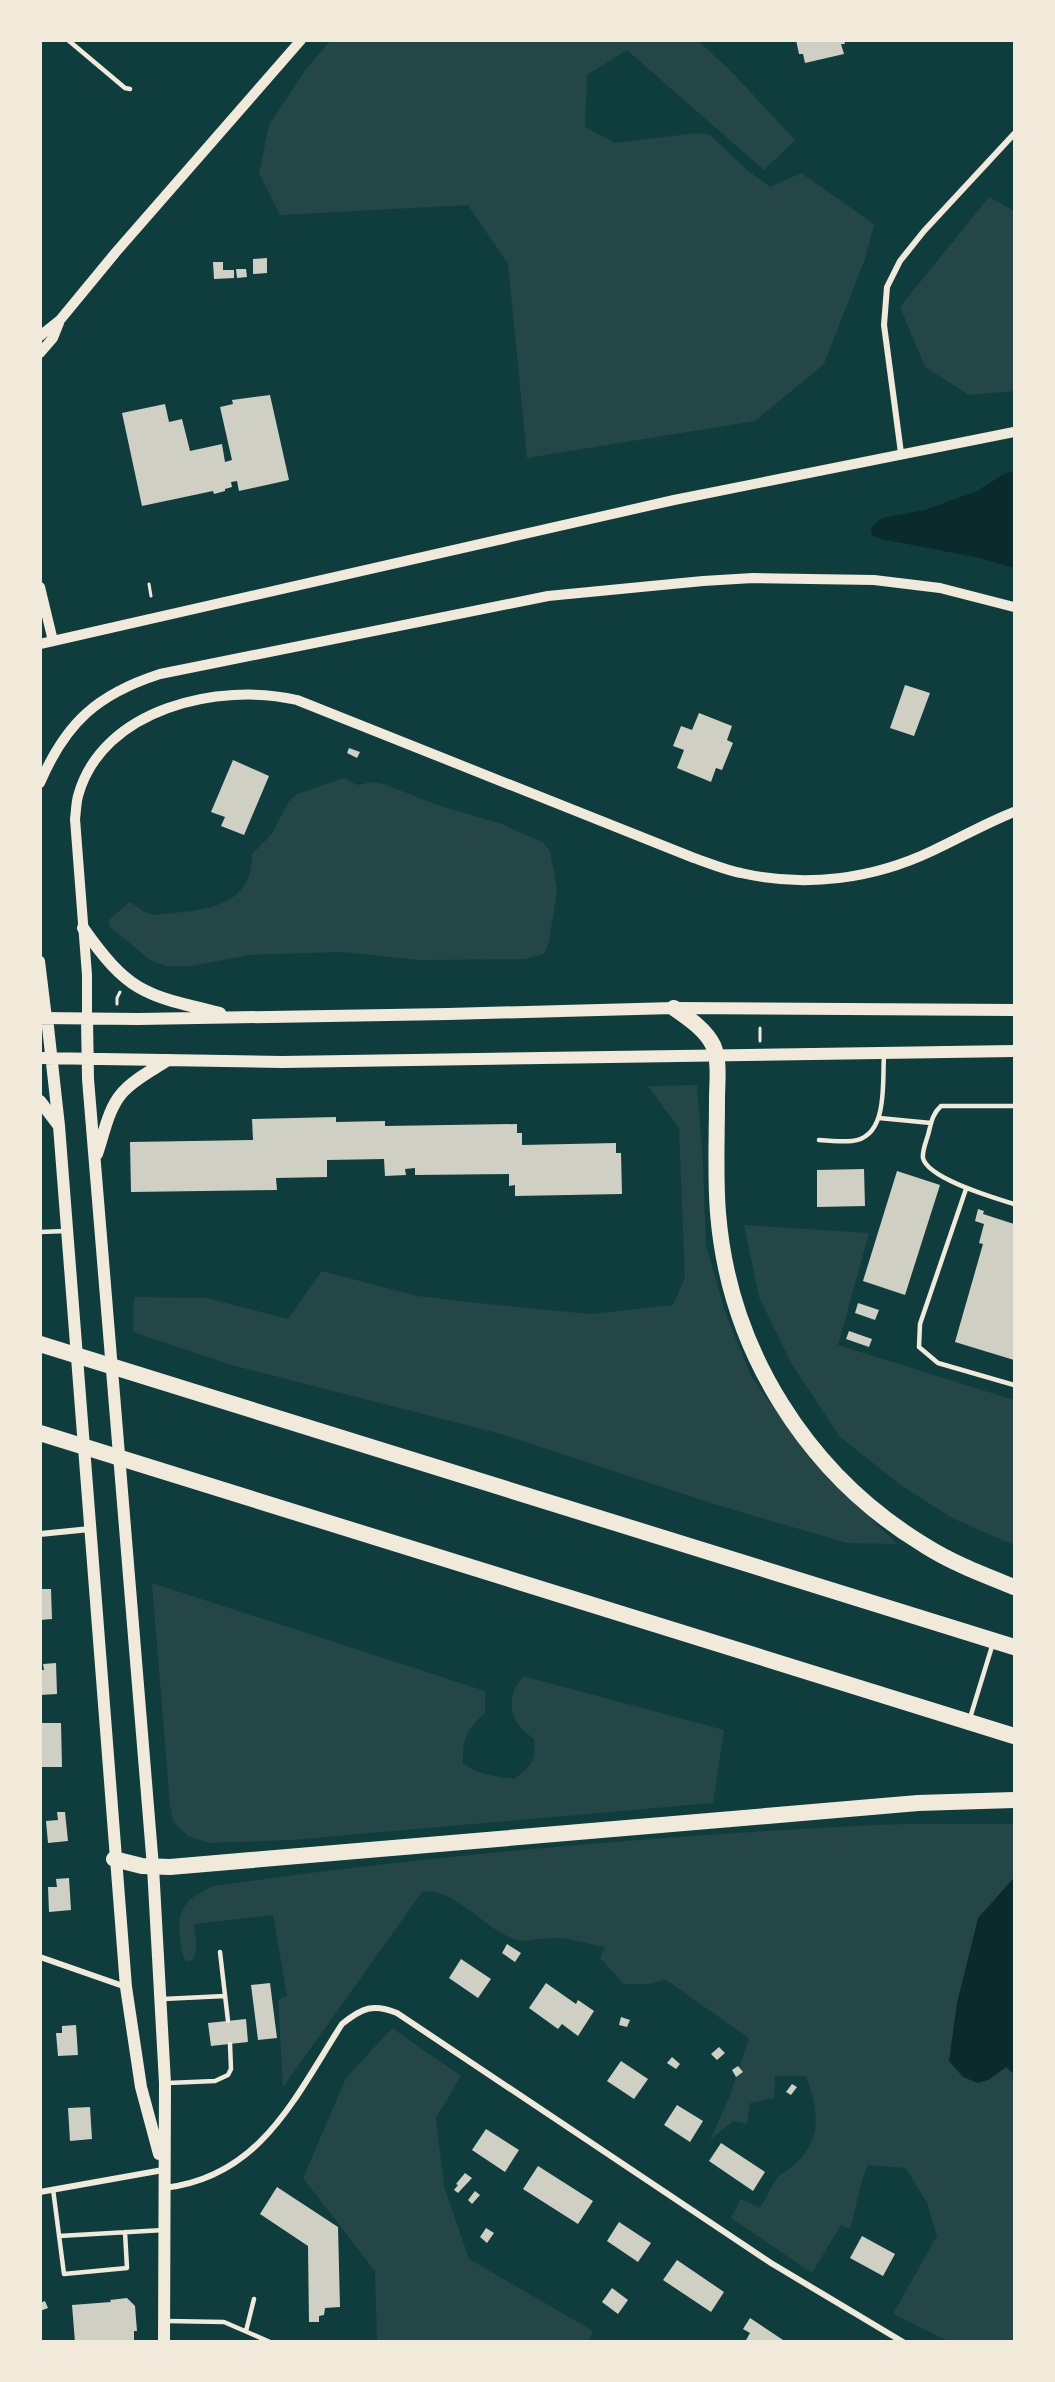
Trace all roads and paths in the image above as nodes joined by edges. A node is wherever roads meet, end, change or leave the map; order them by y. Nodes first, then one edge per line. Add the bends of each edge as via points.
1 (68, 40) edge
2 (301, 40) edge
3 (130, 89) dead end
4 (1014, 134) edge
5 (60, 320) junction
6 (40, 327) edge
7 (40, 336) edge
8 (40, 353) edge
9 (1014, 432) edge
10 (901, 453) junction
11 (149, 584) dead end
12 (40, 587) edge
13 (151, 596) dead end
14 (1014, 607) edge
15 (53, 641) junction
16 (40, 644) edge
17 (40, 783) edge
18 (1014, 812) edge
19 (82, 928) junction
20 (40, 961) edge
21 (121, 991) dead end
22 (117, 1004) dead end
23 (674, 1008) junction
24 (1014, 1010) edge
25 (238, 1017) junction
26 (44, 1018) edge
27 (87, 1018) junction
28 (760, 1028) dead end
29 (760, 1041) dead end
30 (1014, 1051) edge
31 (884, 1053) junction
32 (716, 1056) junction
33 (46, 1058) edge
34 (88, 1059) junction
35 (169, 1059) junction
36 (40, 1101) edge
37 (1014, 1106) edge
38 (879, 1118) junction
39 (931, 1123) junction
40 (59, 1126) junction
41 (819, 1140) dead end
42 (95, 1161) junction
43 (966, 1189) junction
44 (1014, 1204) edge
45 (66, 1231) junction
46 (40, 1232) edge
47 (43, 1345) edge
48 (1014, 1385) edge
49 (46, 1435) edge
50 (90, 1529) junction
51 (40, 1534) edge
52 (1014, 1587) edge
53 (994, 1640) junction
54 (1014, 1647) edge
55 (969, 1722) junction
56 (1014, 1736) edge
57 (1014, 1800) edge
58 (114, 1859) junction
59 (153, 1867) junction
60 (220, 1952) dead end
61 (40, 1957) edge
62 (126, 1987) junction
63 (225, 1996) junction
64 (160, 1999) junction
65 (228, 2021) dead end
66 (230, 2044) dead end
67 (165, 2083) junction
68 (163, 2170) junction
69 (163, 2188) junction
70 (53, 2189) junction
71 (40, 2192) edge
72 (164, 2230) junction
73 (125, 2232) junction
74 (59, 2236) junction
75 (254, 2299) dead end
76 (164, 2320) junction
77 (246, 2331) junction
78 (164, 2342) edge
79 (270, 2342) edge
80 (903, 2342) edge

1 - 3 lane
2 - 5 street
4 - 10 street via 924,231 900,261 887,287 884,325
5 - 6 street
5 - 7 street
5 - 8 street via 53,338
9 - 10 street
10 - 15 street via 674,500
11 - 13 path
12 - 15 street
14 - 17 street via 940,588 874,580 753,578 548,596 135,682 105,698 80,719 68,732
15 - 16 street
18 - 19 street via 885,869 833,879 768,878 694,858 297,700 242,693 175,705 153,714 116,737 87,772 75,819
19 - 25 main road via 109,963 136,987 157,997
19 - 27 street
20 - 26 street
21 - 22 path
23 - 24 main road
23 - 25 main road
23 - 32 highway via 709,1038
25 - 27 main road
26 - 27 main road
26 - 33 main road
27 - 34 main road
28 - 29 path
30 - 31 main road
31 - 32 main road
31 - 38 lane
32 - 35 main road via 282,1062
32 - 52 highway via 717,1190 722,1241 742,1325 766,1378 811,1448 863,1500 925,1546
33 - 34 main road
33 - 40 main road
34 - 35 main road
34 - 42 main road
35 - 42 main road via 122,1093 111,1112
36 - 40 main road
37 - 39 lane via 941,1106
38 - 39 lane
38 - 41 lane via 860,1139
39 - 43 lane via 923,1158 928,1167
40 - 45 main road
42 - 59 main road
43 - 44 lane
43 - 48 lane via 920,1324 919,1347 939,1363
45 - 46 lane
45 - 50 main road
47 - 53 highway
49 - 55 highway
50 - 51 street
50 - 58 main road
53 - 54 highway
53 - 55 lane
55 - 56 highway
57 - 59 highway via 918,1803
58 - 59 highway
58 - 62 main road
59 - 64 main road
60 - 63 lane
61 - 62 street
62 - 68 main road via 141,2087
63 - 64 lane
63 - 65 lane
64 - 67 main road
66 - 67 lane via 231,2069 222,2079
67 - 68 main road
68 - 69 main road
68 - 70 street
69 - 72 main road
69 - 80 street via 202,2180 238,2162 277,2125 342,2024 356,2012 384,2007 771,2263
70 - 71 street
70 - 74 lane
72 - 73 lane
72 - 76 main road
73 - 74 lane
73 - 74 lane via 127,2268 64,2274
75 - 77 lane
76 - 77 lane via 224,2322
76 - 78 main road
77 - 79 lane

